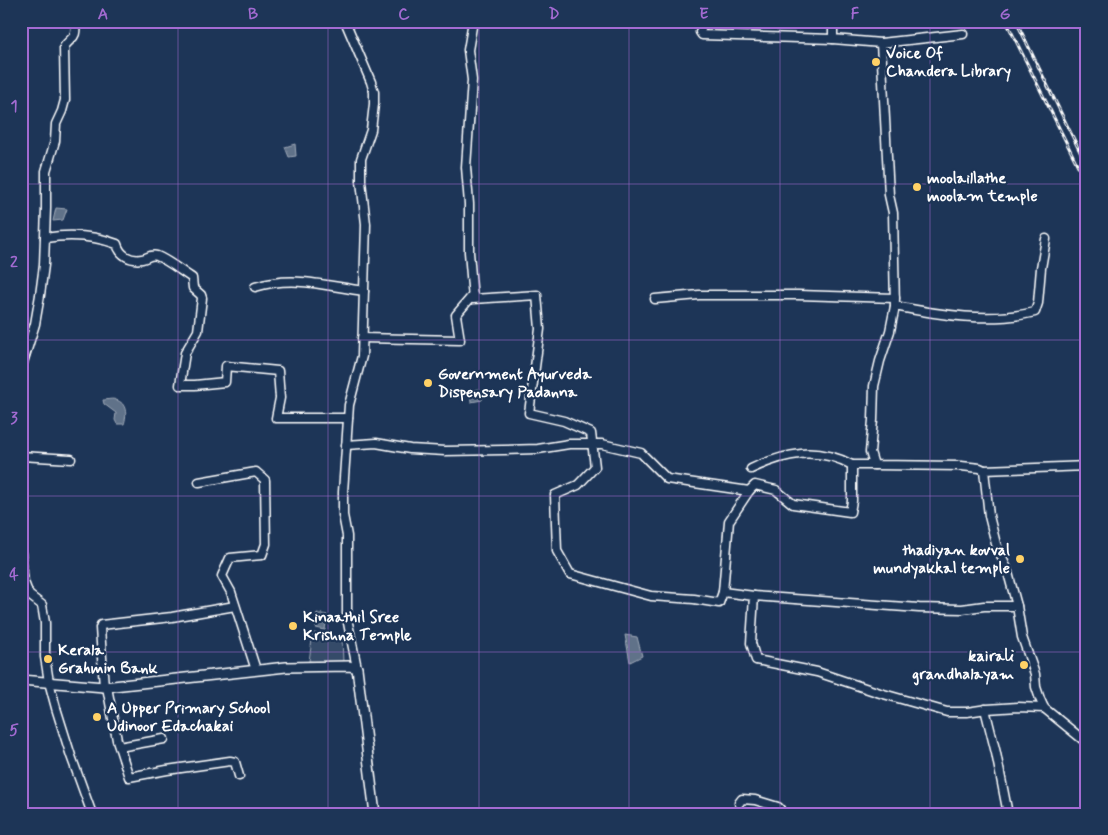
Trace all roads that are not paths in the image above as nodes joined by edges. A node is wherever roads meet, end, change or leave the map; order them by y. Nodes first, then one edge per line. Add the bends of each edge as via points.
1 (75, 21) edge
2 (345, 21) edge
3 (474, 21) edge
4 (704, 21) edge
5 (833, 21) edge
6 (963, 34) dead end
7 (833, 39) junction
8 (880, 43) junction
9 (45, 238) junction
10 (1046, 238) dead end
11 (255, 287) dead end
12 (364, 291) junction
13 (473, 295) junction
14 (655, 299) dead end
15 (895, 302) junction
16 (362, 338) junction
17 (21, 368) edge
18 (348, 418) junction
19 (593, 444) junction
20 (346, 445) junction
21 (21, 456) edge
22 (71, 459) dead end
23 (852, 464) junction
24 (874, 465) junction
25 (1087, 466) edge
26 (751, 469) dead end
27 (984, 470) junction
28 (199, 482) dead end
29 (749, 491) junction
30 (21, 553) edge
31 (723, 592) junction
32 (754, 596) junction
33 (235, 606) junction
34 (1017, 606) junction
35 (357, 668) junction
36 (256, 670) junction
37 (21, 680) edge
38 (49, 682) junction
39 (106, 687) junction
40 (1044, 708) junction
41 (985, 709) junction
42 (164, 739) dead end
43 (1087, 743) edge
44 (119, 747) junction
45 (239, 776) dead end
46 (738, 803) dead end
47 (92, 814) edge
48 (375, 814) edge
49 (781, 814) edge
50 (1008, 814) edge

1 - 9 street via 75,36 64,47 65,100 46,171
2 - 12 street via 374,92 371,130 361,158 366,224
3 - 13 street via 468,50 472,80 466,167
4 - 7 street via 702,35
5 - 7 street
6 - 8 street
7 - 8 street
8 - 15 street via 889,195 893,213
9 - 17 street via 35,324
9 - 18 street via 79,235 104,239 117,244 120,254 126,257 158,256 192,278 193,288 202,298 198,331 185,353 180,385 225,382 226,366 278,371 280,398 276,418
10 - 15 street via 1035,312 1006,317 974,317
11 - 12 street via 277,281 309,282
12 - 16 street
13 - 16 street via 456,316 460,340
13 - 19 street via 473,299 537,295 540,328 528,412 564,421 592,433
14 - 15 street via 798,295
15 - 24 street via 874,386 870,452
16 - 18 street via 360,367
18 - 20 street
19 - 20 street via 445,451 376,443
19 - 29 street via 641,454 666,479
19 - 31 street via 595,467 578,485 555,495 557,551 570,574 651,596 719,603
20 - 35 street via 342,515 346,536 347,618
21 - 22 street
23 - 24 street
23 - 26 street via 832,455 811,453 776,457
23 - 29 street via 850,512 793,504 776,490 755,485
24 - 27 street via 961,466
25 - 27 street
27 - 34 street via 992,529 1008,569
28 - 33 street via 256,472 265,480 266,544 262,555 230,558 222,576
29 - 31 street via 729,521
30 - 38 street via 29,595 42,605
31 - 32 street
32 - 34 street via 919,608
32 - 41 street via 751,643 756,660 818,672 948,712
33 - 36 street
33 - 39 street via 101,625 102,680
34 - 40 street via 1022,638
35 - 36 main road
35 - 48 main road
36 - 39 main road
37 - 38 main road
38 - 39 main road
38 - 47 street
39 - 44 street
40 - 41 street
40 - 43 street
41 - 50 street
42 - 44 street
44 - 45 street via 129,777 230,762 235,762
46 - 49 street via 755,800 780,808

